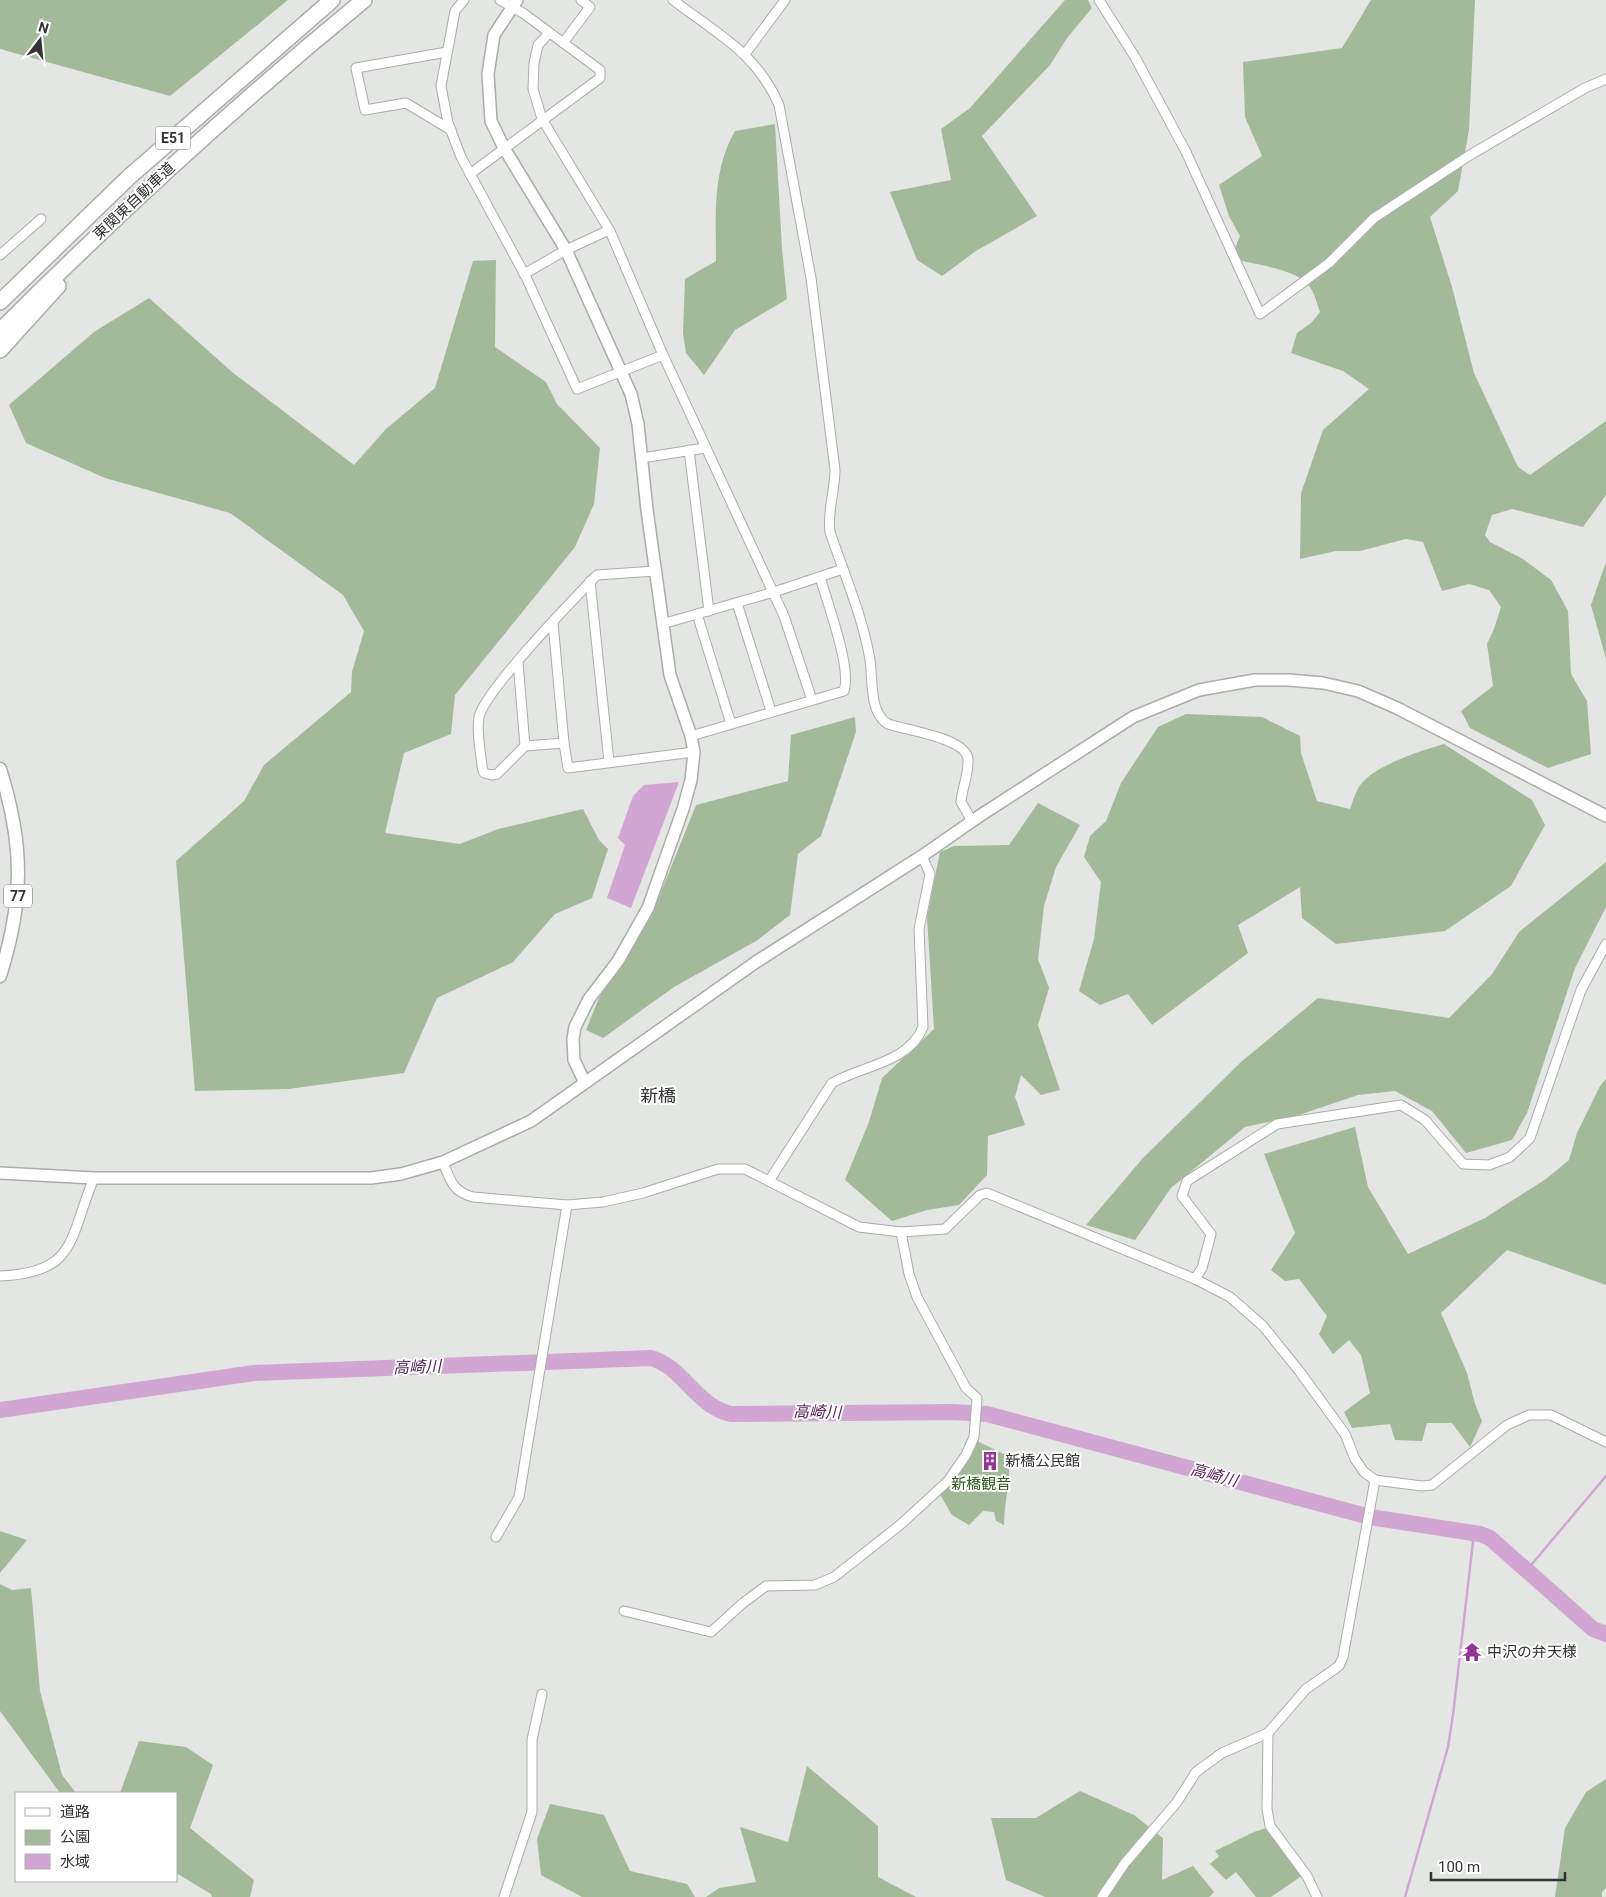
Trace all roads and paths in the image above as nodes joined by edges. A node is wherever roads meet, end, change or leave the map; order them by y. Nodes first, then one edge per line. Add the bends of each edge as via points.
1 (332, 0) edge
2 (364, 0) edge
3 (464, 0) edge
4 (500, 0) edge
5 (581, 0) edge
6 (673, 0) edge
7 (785, 0) edge
8 (1099, 0) edge
9 (515, 3) edge
10 (549, 33) junction
11 (563, 43) junction
12 (447, 52) junction
13 (746, 54) junction
14 (1606, 79) edge
15 (542, 119) junction
16 (451, 130) junction
17 (504, 148) junction
18 (470, 174) junction
19 (145, 191) junction
20 (41, 220) dead end
21 (609, 230) junction
22 (566, 250) junction
23 (0, 255) edge
24 (524, 274) junction
25 (0, 300) edge
26 (0, 331) edge
27 (0, 350) edge
28 (663, 355) junction
29 (622, 371) junction
30 (706, 448) junction
31 (689, 450) junction
32 (642, 458) junction
33 (843, 570) junction
34 (655, 571) junction
35 (820, 577) junction
36 (590, 581) junction
37 (774, 592) junction
38 (737, 603) junction
39 (710, 610) junction
40 (697, 614) junction
41 (553, 623) junction
42 (662, 624) junction
43 (518, 662) junction
44 (812, 700) junction
45 (770, 711) junction
46 (731, 724) junction
47 (691, 736) junction
48 (564, 743) junction
49 (525, 746) junction
50 (694, 752) junction
51 (609, 762) junction
52 (0, 769) edge
53 (12, 815) junction
54 (1606, 816) edge
55 (972, 821) junction
56 (922, 856) junction
57 (1606, 944) edge
58 (0, 946) edge
59 (0, 976) edge
60 (584, 1081) junction
61 (443, 1162) junction
62 (0, 1174) edge
63 (94, 1178) junction
64 (769, 1181) junction
65 (566, 1205) junction
66 (901, 1232) junction
67 (0, 1276) edge
68 (1195, 1279) junction
69 (1606, 1442) edge
70 (1375, 1480) junction
71 (496, 1537) dead end
72 (624, 1611) dead end
73 (542, 1694) dead end
74 (1268, 1733) junction
75 (504, 1897) edge
76 (1102, 1897) edge
77 (1317, 1897) edge

1 - 25 highway, 東関東自動車道 / E51 via 129,177
2 - 19 highway, 東関東自動車道 / E51
3 - 12 street via 455,11
4 - 9 street
5 - 11 street via 590,7
6 - 13 street
7 - 13 street
8 - 14 street via 1135,57 1186,152 1260,314 1329,263 1374,218 1470,155
9 - 10 street
9 - 17 street via 494,35 488,74 491,121
10 - 11 street
10 - 15 street via 538,45 534,63 533,89
11 - 15 street via 600,70 600,78
12 - 16 street via 441,86
12 - 16 street via 356,68 365,110 406,103
13 - 33 street via 769,82 779,105 792,169 811,278 835,470 829,524
15 - 17 street
15 - 21 street
16 - 18 street via 460,158
17 - 18 street
17 - 22 street
18 - 24 street
19 - 26 highway, 東関東自動車道 / E51
19 - 27 highway
20 - 23 street
21 - 22 street
21 - 28 street
22 - 24 street
22 - 29 street
24 - 29 street via 577,389
28 - 29 street
28 - 30 street
29 - 32 street via 637,417
30 - 31 street
30 - 37 street
31 - 32 street
31 - 39 street
32 - 34 street
33 - 35 street
33 - 55 street via 866,642 879,717 888,724 942,738 964,750 968,756 968,768 962,802
34 - 36 street via 597,574
34 - 42 street
35 - 37 street
35 - 44 street via 841,650 846,683 844,691
36 - 41 street
36 - 51 street
37 - 38 street
37 - 44 street
38 - 39 street
38 - 45 street
39 - 40 street
40 - 42 street
40 - 46 street
41 - 43 street
41 - 48 street
42 - 47 street via 670,675
43 - 49 street
43 - 49 street via 484,705 479,718 484,774 497,774
44 - 45 street
45 - 46 street
46 - 47 street
47 - 50 street
48 - 49 street
48 - 51 street via 568,768
50 - 51 street
50 - 60 street via 686,799 648,908 618,961 589,999 575,1027 574,1060
52 - 53 main road, 77
53 - 58 main road, 77 via 10,905
53 - 59 main road, 77 via 18,846 18,891
54 - 55 street via 1358,691 1289,680 1256,680 1199,690 1133,717
55 - 56 street
56 - 60 street via 756,962
56 - 64 street via 930,874 919,930 922,1027 918,1038 888,1061 832,1083
57 - 68 street via 1580,990 1530,1138 1510,1157 1489,1165 1463,1164 1425,1120 1401,1105 1277,1124 1188,1181 1182,1196 1211,1234 1202,1268
60 - 61 street via 531,1121
61 - 63 street via 401,1174 371,1178
61 - 65 street via 450,1182 460,1193
62 - 63 street
63 - 67 street via 75,1233 64,1252 49,1267 35,1273
64 - 65 street via 745,1169 718,1170 603,1202
64 - 66 street via 859,1227
65 - 71 street via 519,1497
66 - 68 street via 945,1229 987,1193
66 - 72 street via 917,1297 966,1388 977,1398 974,1437 948,1481 900,1525 834,1577 815,1585 766,1586 711,1632
68 - 70 street via 1230,1297 1262,1326 1345,1434 1360,1468
69 - 70 street via 1551,1415 1529,1415 1507,1425 1432,1485
70 - 74 street via 1343,1657 1339,1666 1306,1689
73 - 75 street via 532,1740 532,1812
74 - 76 street via 1222,1753 1196,1772 1177,1802 1125,1863
74 - 77 street via 1270,1826 1307,1876

